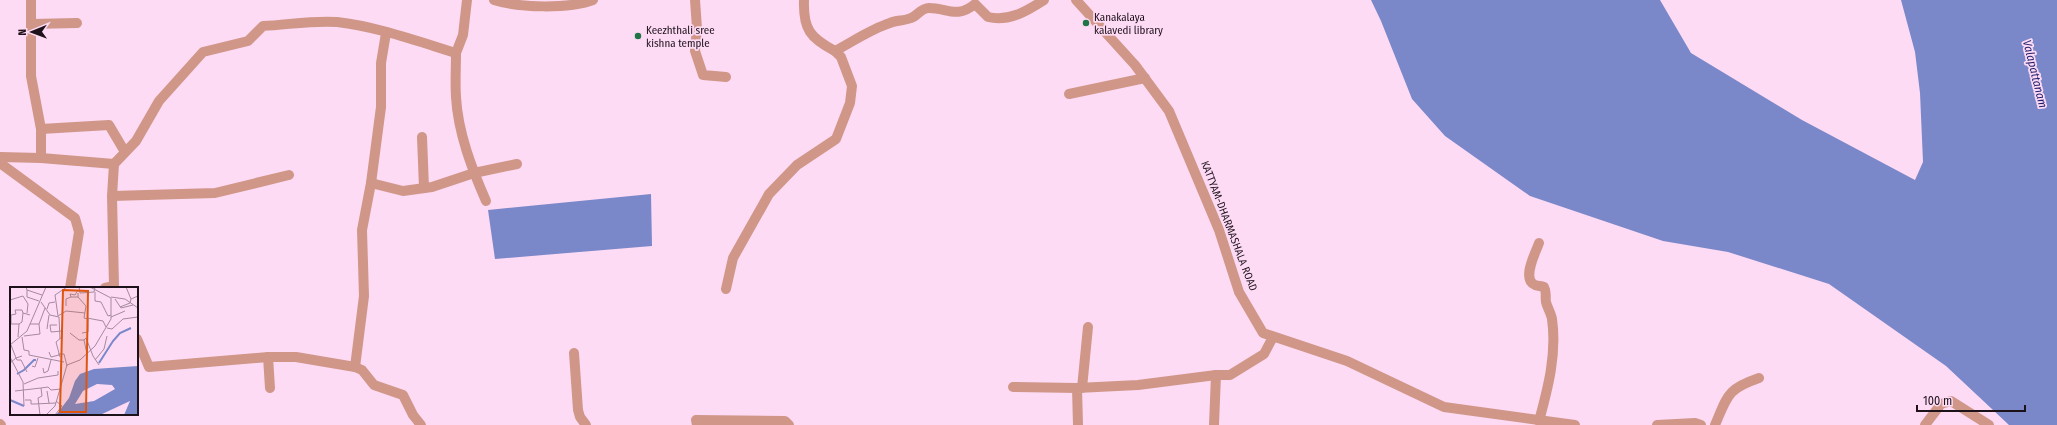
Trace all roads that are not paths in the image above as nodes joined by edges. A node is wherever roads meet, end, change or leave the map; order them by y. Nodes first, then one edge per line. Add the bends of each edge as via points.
1 (31, 0) edge
2 (467, 0) edge
3 (494, 0) edge
4 (594, 0) edge
5 (695, 0) edge
6 (804, 0) edge
7 (1044, 0) edge
8 (1076, 0) edge
9 (975, 2) edge
10 (77, 23) dead end
11 (32, 24) junction
12 (386, 33) junction
13 (835, 51) junction
14 (456, 53) junction
15 (726, 77) dead end
16 (1145, 78) junction
17 (1069, 94) dead end
18 (41, 129) junction
19 (422, 137) dead end
20 (125, 152) junction
21 (0, 157) edge
22 (41, 158) junction
23 (0, 164) edge
24 (114, 164) junction
25 (517, 164) dead end
26 (474, 173) junction
27 (289, 175) dead end
28 (372, 183) junction
29 (424, 188) junction
30 (112, 196) junction
31 (486, 201) dead end
32 (1539, 243) dead end
33 (70, 287) edge
34 (111, 287) edge
35 (726, 289) dead end
36 (1088, 327) dead end
37 (1273, 337) junction
38 (138, 341) edge
39 (574, 353) dead end
40 (268, 357) junction
41 (354, 367) junction
42 (1216, 375) junction
43 (1759, 378) dead end
44 (1013, 387) dead end
45 (270, 388) dead end
46 (1079, 388) junction
47 (1539, 421) junction
48 (421, 425) edge
49 (586, 425) edge
50 (697, 425) edge
51 (789, 425) edge
52 (1078, 425) edge
53 (1214, 425) edge
54 (1576, 425) edge
55 (1662, 425) edge
56 (1701, 425) edge
57 (1715, 425) edge
58 (1926, 425) edge
59 (1990, 425) edge

1 - 11 street
2 - 14 street via 463,35
3 - 4 street via 516,6 570,5
5 - 15 street via 695,51 703,75
6 - 13 street via 807,29 816,40
7 - 9 street via 1020,14 1004,19 988,17
8 - 16 street, KATTYAM-DHARMASHALA ROAD
9 - 13 street via 969,9 957,11 924,8 911,18 890,23
10 - 11 street
11 - 18 street via 31,76
12 - 14 street
12 - 20 street via 338,22 263,26 248,41 203,52 159,101 136,141
12 - 28 street via 381,63 381,107
13 - 35 street via 842,57 852,86 850,103 836,139 796,165 769,194 734,258
14 - 26 street via 456,98
16 - 17 street
16 - 37 street, KATTYAM-DHARMASHALA ROAD via 1170,111 1219,230 1239,292 1262,333
18 - 20 street via 109,125
18 - 22 street
19 - 29 street
20 - 24 street
21 - 22 street
22 - 24 street
23 - 33 street via 75,218 79,232
24 - 30 street
25 - 26 street
26 - 29 street
26 - 31 street
27 - 30 street via 215,193
28 - 29 street via 403,191
28 - 41 street via 362,230 364,296 360,339
30 - 34 street
32 - 47 street via 1529,275 1530,281 1547,291 1546,303 1552,319 1554,342 1549,384
36 - 46 street
37 - 42 street via 1264,354 1254,362 1230,375
37 - 47 street, KATTYAM-DHARMASHALA ROAD via 1347,361 1444,407
38 - 40 street via 149,367
39 - 49 street via 578,410
40 - 41 street via 296,357
40 - 45 street
41 - 48 street via 362,370 374,385 403,395
42 - 46 street via 1154,384
42 - 53 street
43 - 57 street via 1741,384 1728,395
44 - 46 street
46 - 52 street
47 - 54 street, KATTYAM-DHARMASHALA ROAD
50 - 51 street via 696,420 785,421
55 - 56 street
58 - 59 street via 1940,404 1951,401

